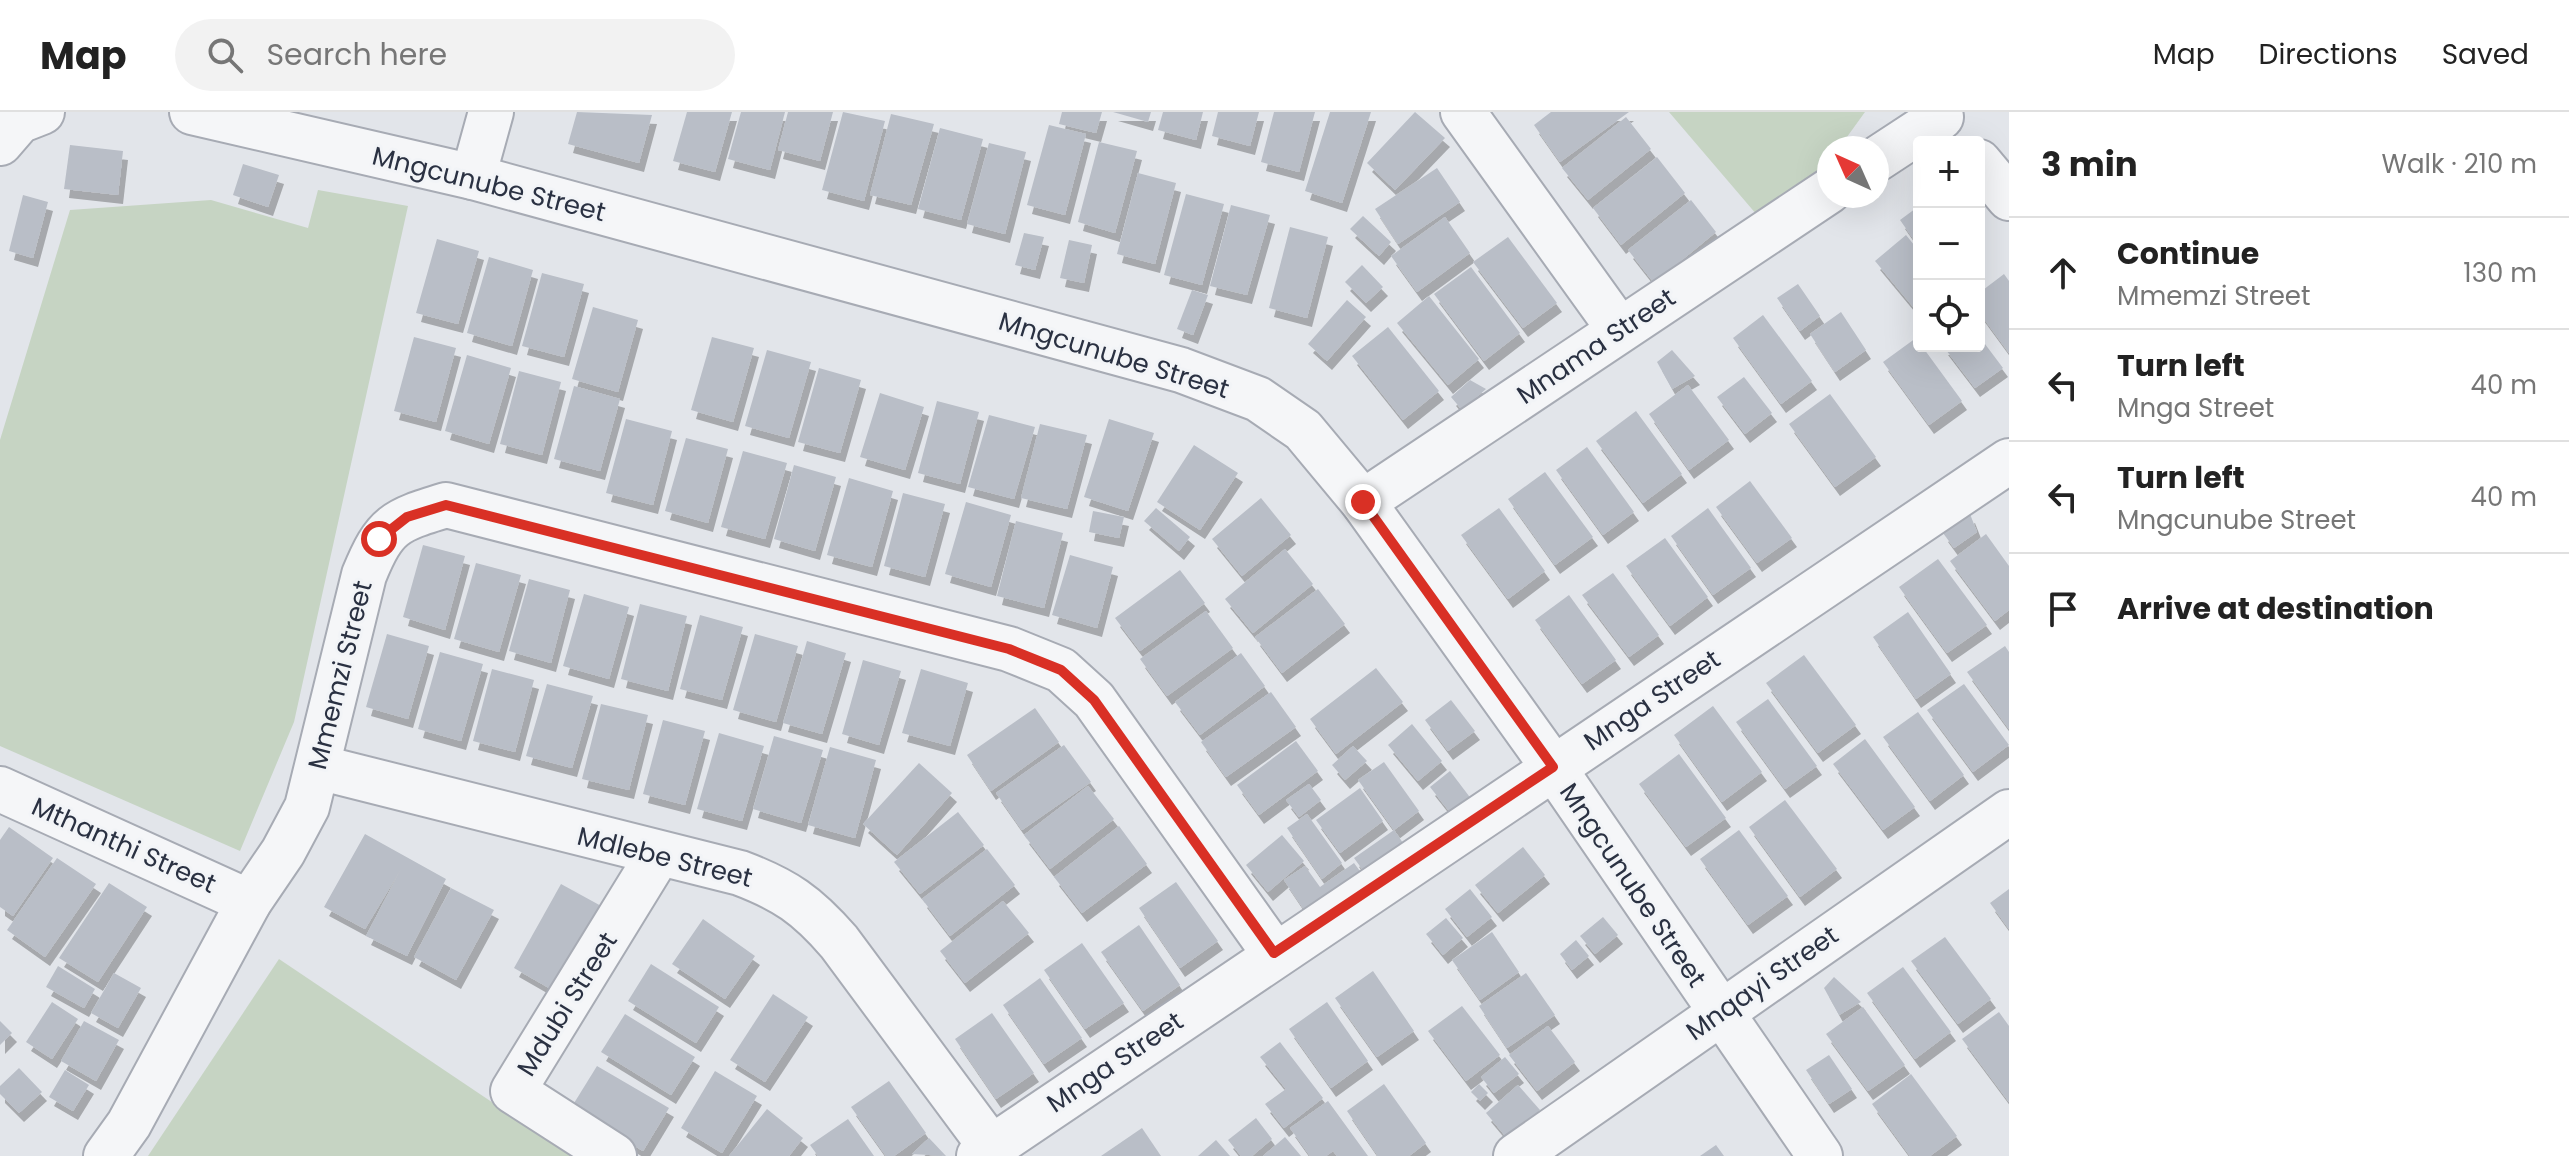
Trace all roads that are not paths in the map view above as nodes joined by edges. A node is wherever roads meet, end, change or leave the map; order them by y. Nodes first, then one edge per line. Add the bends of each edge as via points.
1 (42, 112) edge
2 (192, 112) edge
3 (491, 112) edge
4 (1463, 112) edge
5 (1947, 124) edge
6 (0, 143) edge
7 (1889, 153) edge
8 (1985, 169) edge
9 (473, 177) junction
10 (2009, 198) edge
11 (1817, 199) edge
12 (1619, 329) junction
13 (2009, 461) edge
14 (1363, 502) junction
15 (318, 767) junction
16 (1553, 767) junction
17 (0, 789) edge
18 (2009, 812) edge
19 (658, 855) junction
20 (249, 902) junction
21 (1274, 953) junction
22 (1720, 1012) junction
23 (985, 1152) edge
24 (106, 1156) edge
25 (614, 1156) edge
26 (1516, 1156) edge
27 (1820, 1156) edge

1 - 6 street via 19,121
2 - 9 street, Mngcunube Street
3 - 9 street
4 - 12 street
5 - 7 street
8 - 10 street
9 - 14 street, Mngcunube Street via 1181,370 1258,399 1303,430
11 - 12 street, Mnama Street
12 - 14 street, Mnama Street
13 - 16 street, Mnga Street
14 - 16 street, Mngcunube Street
15 - 19 street, Mdlebe Street
15 - 20 street, Mmemzi Street via 307,807
15 - 21 street, Mmemzi Street via 364,575 379,539 407,517 446,505 1009,649 1061,670 1094,700
16 - 21 street, Mnga Street
16 - 22 street, Mngcunube Street
17 - 20 street, Mthanthi Street
18 - 22 street, Mnqayi Street
19 - 23 street, Mdlebe Street via 740,873 781,889 814,913
19 - 25 street, Mdubi Street via 513,1091
20 - 24 street, Mmemzi Street via 129,1124
21 - 23 street, Mnga Street
22 - 26 street, Mnqayi Street
22 - 27 street, Mngcunube Street

